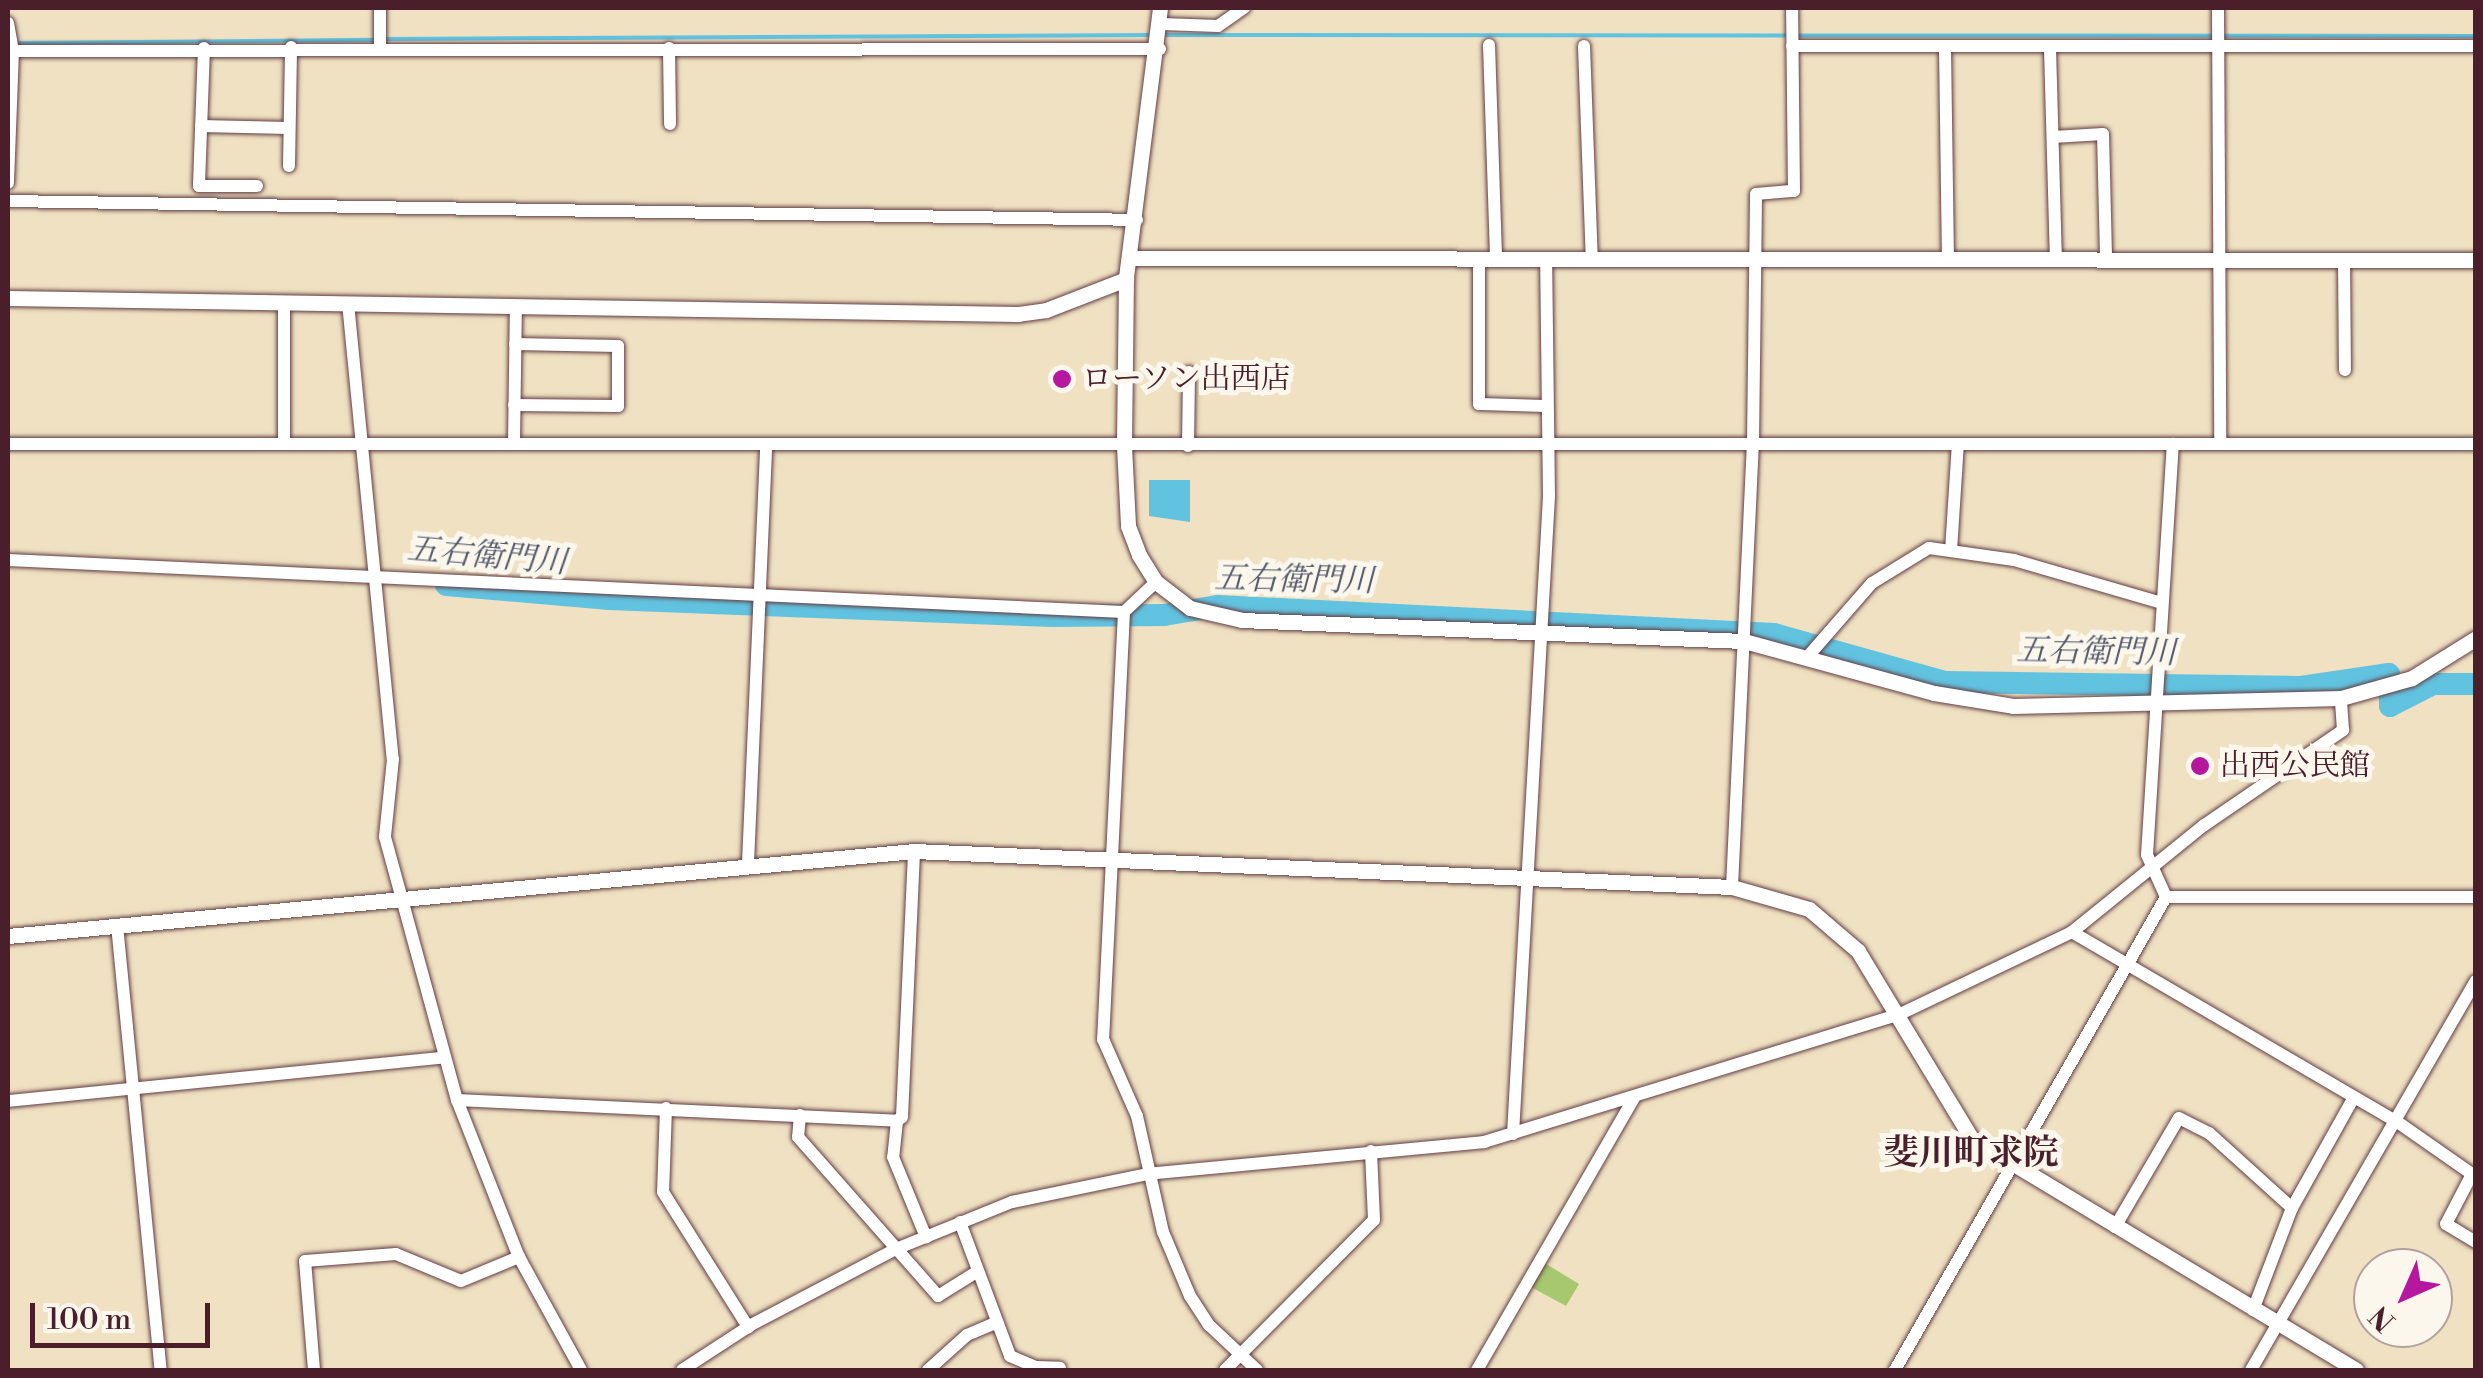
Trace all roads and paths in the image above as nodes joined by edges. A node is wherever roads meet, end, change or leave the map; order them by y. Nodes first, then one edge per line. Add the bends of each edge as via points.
1 (380, 8) edge
2 (1244, 8) edge
3 (1792, 8) edge
4 (2218, 8) edge
5 (1161, 16) edge
6 (8, 23) edge
7 (1490, 46) dead end
8 (1584, 46) dead end
9 (1792, 46) junction
10 (2476, 46) edge
11 (1945, 47) junction
12 (204, 48) junction
13 (292, 48) junction
14 (380, 48) junction
15 (669, 48) junction
16 (2050, 48) junction
17 (1160, 49) junction
18 (2218, 49) junction
19 (10, 51) edge
20 (10, 86) edge
21 (670, 124) dead end
22 (201, 126) junction
23 (288, 128) junction
24 (2052, 136) junction
25 (8, 151) edge
26 (289, 166) dead end
27 (8, 183) edge
28 (258, 186) dead end
29 (8, 201) edge
30 (1138, 220) junction
31 (1133, 258) junction
32 (2056, 258) junction
33 (2106, 258) junction
34 (2220, 258) junction
35 (1948, 259) junction
36 (2344, 259) junction
37 (1479, 260) junction
38 (1496, 260) junction
39 (1546, 260) junction
40 (1592, 260) junction
41 (1756, 260) junction
42 (2476, 260) edge
43 (1126, 279) junction
44 (1088, 294) junction
45 (8, 298) edge
46 (284, 302) junction
47 (348, 303) junction
48 (516, 306) junction
49 (1124, 316) junction
50 (515, 344) junction
51 (2345, 370) dead end
52 (1189, 372) dead end
53 (514, 405) junction
54 (1547, 406) junction
55 (284, 442) junction
56 (363, 443) junction
57 (1548, 443) junction
58 (2220, 443) junction
59 (8, 444) edge
60 (514, 444) junction
61 (766, 444) junction
62 (1753, 444) junction
63 (1958, 444) junction
64 (2173, 444) junction
65 (2476, 444) edge
66 (1124, 446) junction
67 (1188, 446) junction
68 (1951, 551) junction
69 (8, 560) edge
70 (375, 573) junction
71 (1156, 582) junction
72 (761, 597) junction
73 (2162, 603) junction
74 (1124, 612) junction
75 (1538, 632) junction
76 (2476, 638) edge
77 (1744, 642) junction
78 (1810, 654) junction
79 (2341, 698) junction
80 (2153, 703) junction
81 (914, 851) junction
82 (1112, 857) junction
83 (748, 862) junction
84 (2150, 870) junction
85 (1526, 876) junction
86 (1732, 886) junction
87 (400, 896) junction
88 (2166, 897) junction
89 (2476, 897) edge
90 (118, 925) junction
91 (2072, 932) junction
92 (8, 933) edge
93 (2126, 966) junction
94 (2476, 981) edge
95 (1898, 1015) junction
96 (442, 1058) junction
97 (134, 1088) junction
98 (1634, 1098) junction
99 (2354, 1098) junction
100 (457, 1100) junction
101 (8, 1101) edge
102 (666, 1108) junction
103 (800, 1115) junction
104 (2396, 1121) junction
105 (896, 1122) junction
106 (1513, 1134) junction
107 (1371, 1151) junction
108 (2012, 1167) junction
109 (1147, 1174) junction
110 (2292, 1208) junction
111 (960, 1222) junction
112 (2115, 1227) junction
113 (926, 1236) junction
114 (2476, 1242) edge
115 (896, 1249) junction
116 (519, 1257) junction
117 (978, 1271) junction
118 (2253, 1310) junction
119 (997, 1322) junction
120 (2277, 1326) junction
121 (748, 1327) junction
122 (1238, 1355) junction
123 (1060, 1368) dead end
124 (160, 1370) edge
125 (314, 1370) edge
126 (581, 1370) edge
127 (682, 1370) edge
128 (928, 1370) edge
129 (1225, 1370) edge
130 (1256, 1370) edge
131 (1477, 1370) edge
132 (1895, 1370) edge
133 (2252, 1370) edge
134 (2356, 1370) edge

1 - 14 street
2 - 5 street via 1218,26
3 - 9 street
4 - 18 street
5 - 17 street
6 - 19 street
7 - 38 street
8 - 40 street
9 - 11 street
9 - 41 street via 1794,191 1756,194
10 - 18 street
11 - 16 street
11 - 35 street
12 - 13 street
12 - 19 street
12 - 22 street
13 - 14 street
13 - 23 street
14 - 15 street
15 - 17 street
15 - 21 street
16 - 18 street
16 - 24 street
17 - 30 street
18 - 34 street
19 - 20 street
20 - 25 street
22 - 23 street
22 - 28 street via 199,186
23 - 26 street
24 - 32 street
24 - 33 street via 2104,134
25 - 27 street
29 - 30 street
30 - 31 street
31 - 37 street
31 - 43 street
32 - 33 street
32 - 35 street
33 - 34 street
34 - 36 street
34 - 58 street
35 - 41 street
36 - 42 street
36 - 51 street
37 - 38 street
37 - 54 street via 1479,404
38 - 39 street
39 - 40 street
39 - 54 street
40 - 41 street
41 - 62 street
43 - 44 street
43 - 49 street
44 - 48 street via 1018,314
44 - 49 street via 1111,302
45 - 46 street
46 - 47 street
46 - 55 street
47 - 48 street
47 - 56 street
48 - 50 street
49 - 66 street
50 - 53 street
50 - 53 street via 618,346 618,406
52 - 67 street
53 - 60 street
54 - 57 street
55 - 56 street
55 - 59 street
56 - 60 street
56 - 70 street
57 - 62 street
57 - 67 street
57 - 75 street
58 - 64 street
58 - 65 street
60 - 61 street
61 - 66 street
61 - 72 street
62 - 63 street
62 - 77 street
63 - 64 street
63 - 68 street
64 - 73 street
66 - 67 street
66 - 71 street via 1128,526
68 - 73 street via 2014,560
68 - 78 street via 1929,548 1895,566
69 - 70 street
70 - 72 street
70 - 87 street via 393,759 385,837
71 - 74 street
71 - 75 street via 1190,608 1242,620
72 - 74 street
72 - 83 street
73 - 80 street
74 - 82 street
75 - 77 street
75 - 85 street
76 - 79 street via 2412,678
77 - 78 street
77 - 86 street
78 - 80 street via 1975,701
79 - 80 street
79 - 84 street via 2342,730
80 - 84 street
81 - 82 street
81 - 83 street
81 - 105 street via 902,1117
82 - 85 street
82 - 109 street via 1103,1039 1137,1116
83 - 87 street
84 - 88 street
84 - 91 street
85 - 86 street
85 - 106 street
86 - 95 street via 1790,900 1835,928 1858,951
87 - 90 street
87 - 96 street
88 - 89 street
88 - 93 street
90 - 92 street
90 - 97 street
91 - 93 street
91 - 95 street
93 - 99 street
93 - 108 street
94 - 104 street
95 - 98 street
95 - 108 street via 1972,1139
96 - 97 street
96 - 100 street
97 - 101 street
97 - 124 street
98 - 106 street
98 - 131 street
99 - 104 street
99 - 110 street
100 - 102 street
100 - 116 street
102 - 103 street
102 - 121 street via 664,1192
103 - 105 street
103 - 115 street via 798,1138
104 - 114 street via 2472,1174 2446,1224
104 - 120 street
105 - 113 street via 893,1157
106 - 107 street
107 - 109 street
107 - 122 street via 1374,1220
108 - 112 street
108 - 132 street
109 - 111 street via 1012,1202
109 - 122 street via 1190,1296
110 - 112 street via 2209,1133 2179,1118
110 - 118 street
111 - 113 street
111 - 117 street
112 - 118 street
113 - 115 street
115 - 117 street via 938,1296
115 - 121 street
116 - 125 street via 462,1281 396,1254 305,1261
116 - 126 street
117 - 119 street
118 - 120 street
119 - 123 street via 1010,1356
119 - 128 street via 968,1335
120 - 133 street
120 - 134 street
121 - 127 street
122 - 129 street
122 - 130 street

